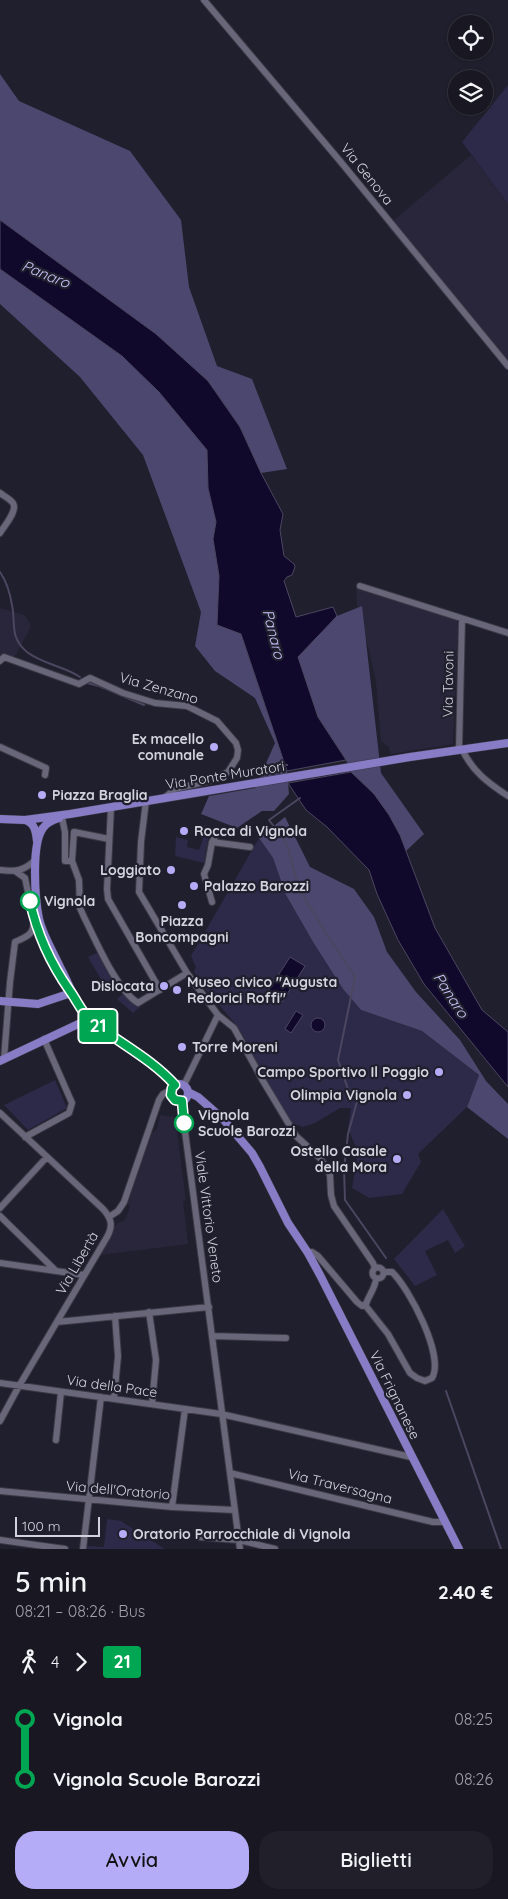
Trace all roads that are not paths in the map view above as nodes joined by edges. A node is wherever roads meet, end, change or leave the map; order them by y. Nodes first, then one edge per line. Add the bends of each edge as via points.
1 (204, 0) edge
2 (508, 366) edge
3 (0, 493) edge
4 (0, 532) edge
5 (360, 586) dead end
6 (462, 619) junction
7 (508, 633) edge
8 (0, 661) edge
9 (508, 743) edge
10 (0, 747) edge
11 (461, 749) junction
12 (45, 775) dead end
13 (508, 796) edge
14 (163, 798) junction
15 (146, 801) junction
16 (111, 807) junction
17 (70, 814) junction
18 (62, 818) junction
19 (0, 819) edge
20 (25, 820) junction
21 (217, 834) dead end
22 (109, 839) junction
23 (37, 841) junction
24 (212, 842) junction
25 (250, 846) dead end
26 (36, 859) junction
27 (72, 861) junction
28 (0, 870) edge
29 (15, 872) junction
30 (212, 902) dead end
31 (34, 921) junction
32 (187, 973) junction
33 (160, 990) junction
34 (71, 993) junction
35 (0, 1001) edge
36 (9, 1002) junction
37 (218, 1015) junction
38 (89, 1019) junction
39 (44, 1039) junction
40 (2, 1060) edge
41 (173, 1087) junction
42 (186, 1089) junction
43 (182, 1101) junction
44 (0, 1113) edge
45 (25, 1137) junction
46 (46, 1158) junction
47 (0, 1208) edge
48 (0, 1216) edge
49 (109, 1217) junction
50 (308, 1253) junction
51 (0, 1263) edge
52 (375, 1268) junction
53 (55, 1270) junction
54 (384, 1272) junction
55 (84, 1275) junction
56 (376, 1278) junction
57 (365, 1305) junction
58 (208, 1306) junction
59 (149, 1312) junction
60 (115, 1316) junction
61 (57, 1322) junction
62 (212, 1336) junction
63 (286, 1338) dead end
64 (0, 1383) edge
65 (18, 1386) junction
66 (61, 1392) junction
67 (101, 1397) junction
68 (114, 1399) junction
69 (152, 1404) junction
70 (185, 1409) junction
71 (221, 1414) junction
72 (0, 1421) edge
73 (56, 1440) dead end
74 (411, 1457) junction
75 (230, 1473) junction
76 (0, 1491) edge
77 (89, 1500) junction
78 (172, 1507) junction
79 (234, 1510) junction
80 (444, 1522) junction
81 (199, 1537) dead end
82 (0, 1540) edge
83 (239, 1540) junction
84 (65, 1549) edge
85 (83, 1549) edge
86 (240, 1549) edge
87 (275, 1549) edge
88 (459, 1549) edge

1 - 2 street, Via Genova
3 - 4 street via 14,506
5 - 6 street
6 - 7 street
6 - 11 street, Via Tavoni
8 - 14 street, Via Zenzano via 4,657 79,684 90,678 123,693 187,706 217,720 236,743 238,758 228,772 212,780 175,789
9 - 11 main road
10 - 12 street via 46,768
11 - 13 street via 478,775
11 - 14 main road, Via Ponte Muratori
14 - 15 main road, Via Ponte Muratori
15 - 16 main road, Via Ponte Muratori
15 - 32 street via 139,892
16 - 17 main road, Via Ponte Muratori
16 - 22 street
17 - 18 main road
17 - 20 main road
18 - 23 main road via 46,824
18 - 27 street via 65,861
19 - 20 main road
20 - 23 main road via 33,825
21 - 24 street
22 - 27 street via 74,832
22 - 33 street via 108,900
23 - 26 main road
24 - 25 street
24 - 30 street via 204,874
26 - 29 street
26 - 34 main road via 39,920
27 - 33 street via 79,880 80,908 112,971 130,998 138,1003
28 - 29 street
29 - 31 street via 28,884
31 - 34 street
31 - 36 street via 31,934 16,942
32 - 33 street
32 - 37 street
34 - 36 main road via 38,1004
34 - 38 main road
35 - 36 main road
36 - 40 street
37 - 42 street
37 - 52 street via 234,1028 296,1136 324,1163 330,1174 331,1196 336,1210
38 - 39 main road
38 - 41 main road via 157,1068
39 - 40 main road
39 - 45 street via 72,1103 69,1113
41 - 42 main road
41 - 43 main road via 173,1099
41 - 49 street via 159,1100 124,1202
42 - 43 main road via 186,1098
42 - 50 main road, Via Frignanese via 223,1119 242,1140
43 - 58 street, Viale Vittorio Veneto
44 - 45 street
45 - 46 street
46 - 47 street
46 - 49 street
48 - 53 street
49 - 55 street, Via Libertà via 109,1233
50 - 57 street via 318,1256 359,1304
50 - 74 main road, Via Frignanese
51 - 53 street
52 - 54 street
52 - 56 street via 372,1273
53 - 55 street
54 - 56 street via 381,1278
54 - 57 street via 392,1272 398,1278 420,1316 434,1358 432,1378 426,1381 410,1373 388,1334
55 - 61 street, Via Libertà
56 - 57 street
58 - 59 street
58 - 62 street, Viale Vittorio Veneto
59 - 60 street
59 - 69 street via 156,1360
60 - 61 street
60 - 68 street via 118,1356
61 - 65 street, Via Libertà
62 - 63 street
62 - 71 street, Viale Vittorio Veneto
64 - 65 street, Via della Pace
65 - 66 street, Via della Pace
65 - 72 street, Via Libertà
66 - 67 street, Via della Pace
66 - 73 street
67 - 68 street, Via della Pace
67 - 77 street
68 - 69 street, Via della Pace
69 - 70 street, Via della Pace
70 - 71 street, Via della Pace
70 - 78 street
71 - 74 street, Via della Pace
71 - 75 street, Viale Vittorio Veneto
74 - 80 main road, Via Frignanese
75 - 79 street, Viale Vittorio Veneto
75 - 80 street, Via Traversagna
76 - 77 street, Via dell'Oratorio
77 - 78 street, Via dell'Oratorio
77 - 85 street
78 - 79 street, Via dell'Oratorio
79 - 83 street, Viale Vittorio Veneto
80 - 88 main road, Via Frignanese
81 - 83 street
82 - 84 street
83 - 86 street, Viale Vittorio Veneto
83 - 87 street

